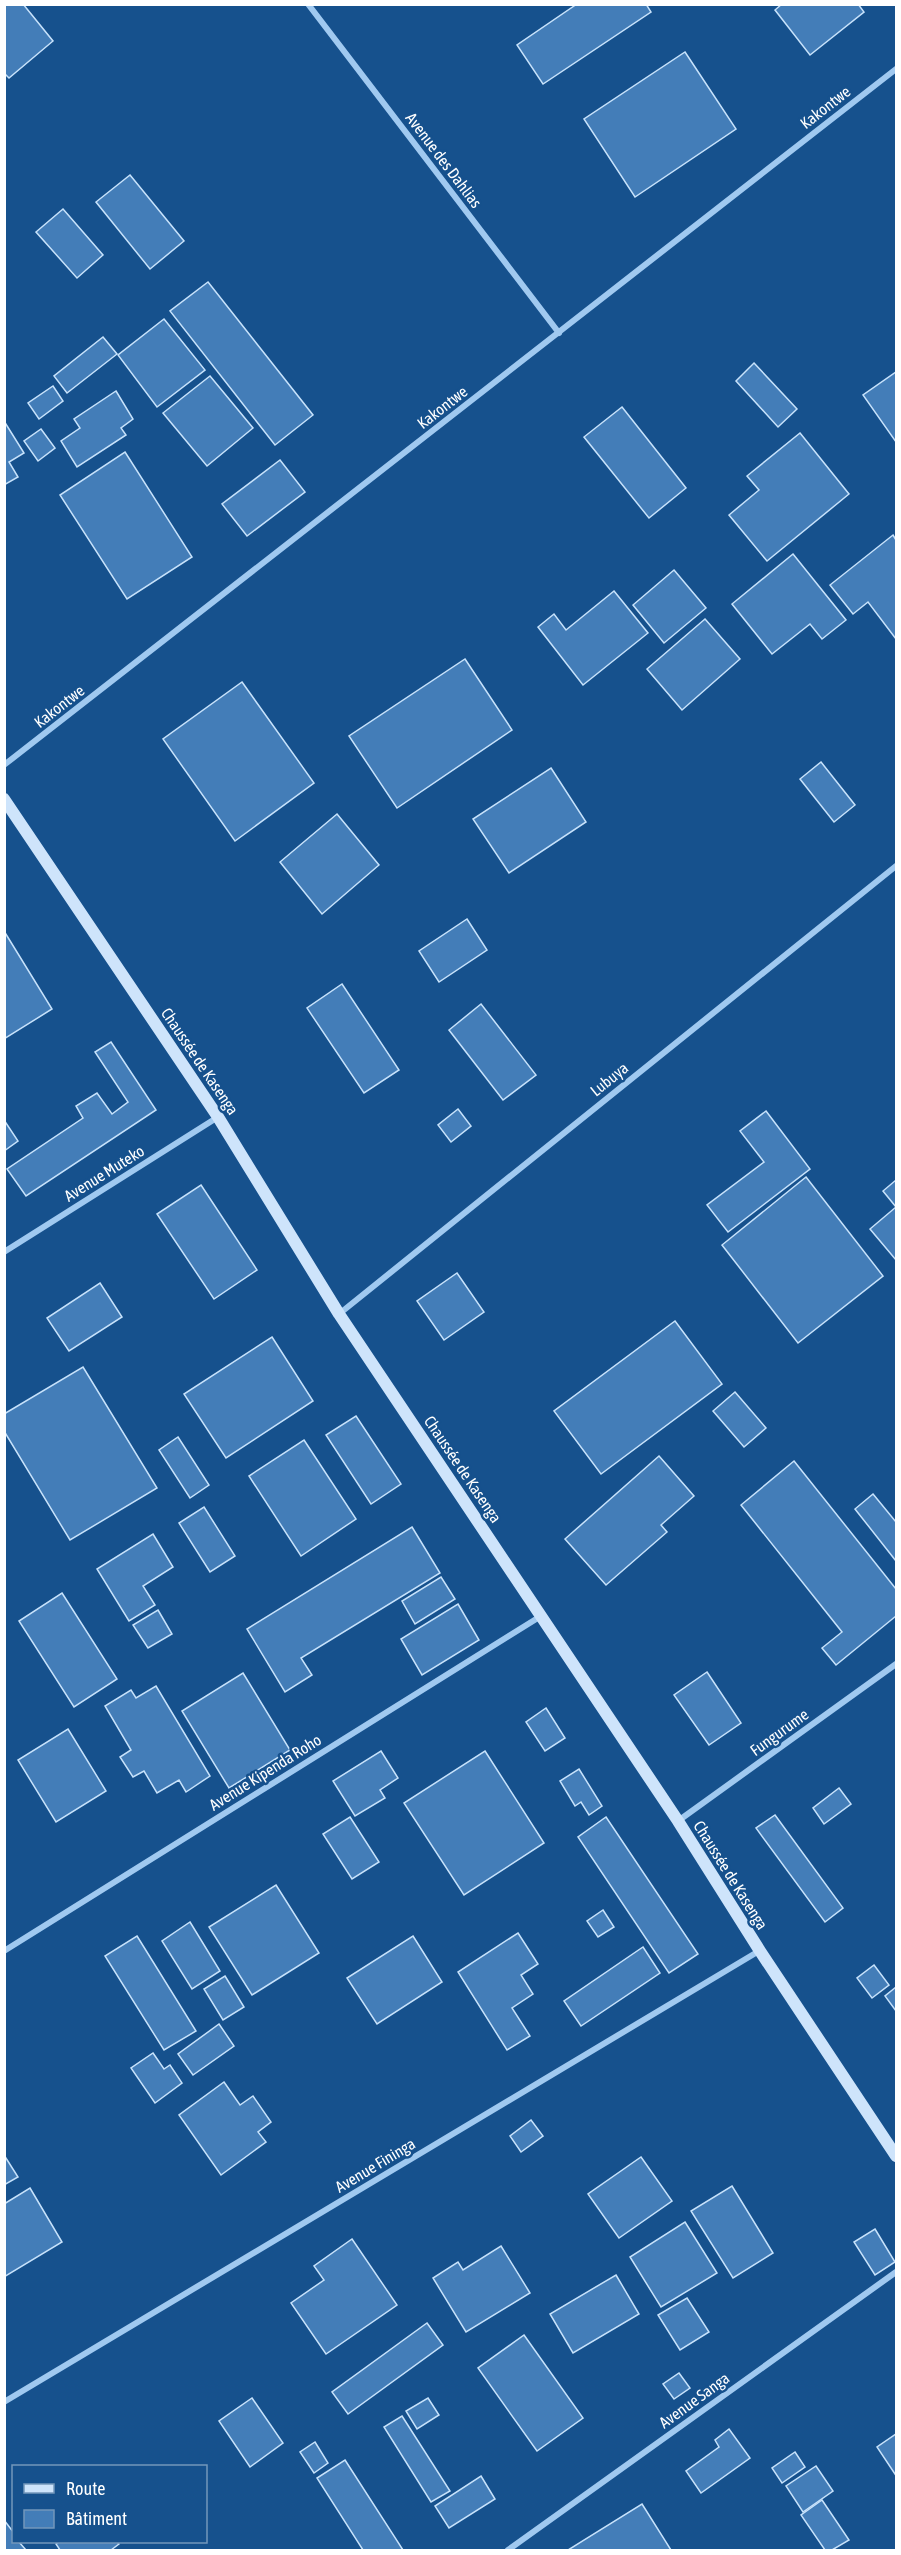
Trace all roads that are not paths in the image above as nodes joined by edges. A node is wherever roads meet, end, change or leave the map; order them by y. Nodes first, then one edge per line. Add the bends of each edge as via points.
1 (308, 4) edge
2 (897, 69) edge
3 (559, 333) junction
4 (4, 765) edge
5 (4, 799) edge
6 (897, 866) edge
7 (218, 1117) junction
8 (4, 1252) edge
9 (339, 1314) junction
10 (541, 1616) junction
11 (897, 1664) edge
12 (678, 1821) junction
13 (4, 1951) edge
14 (760, 1951) junction
15 (897, 2156) edge
16 (897, 2272) edge
17 (4, 2402) edge
18 (508, 2550) edge

1 - 3 street, Avenue des Dahlias
2 - 3 street, Kakontwe
3 - 4 street, Kakontwe
5 - 7 main road, Chaussée de Kasenga
6 - 9 street, Lubuya
7 - 8 street, Avenue Muteko
7 - 9 main road, Chaussée de Kasenga
9 - 10 main road, Chaussée de Kasenga
10 - 12 main road, Chaussée de Kasenga
10 - 13 street, Avenue Kipenda Roho
11 - 12 street, Fungurume
12 - 14 main road, Chaussée de Kasenga
14 - 15 main road, Chaussée de Kasenga
14 - 17 street, Avenue Fininga
16 - 18 street, Avenue Sanga

